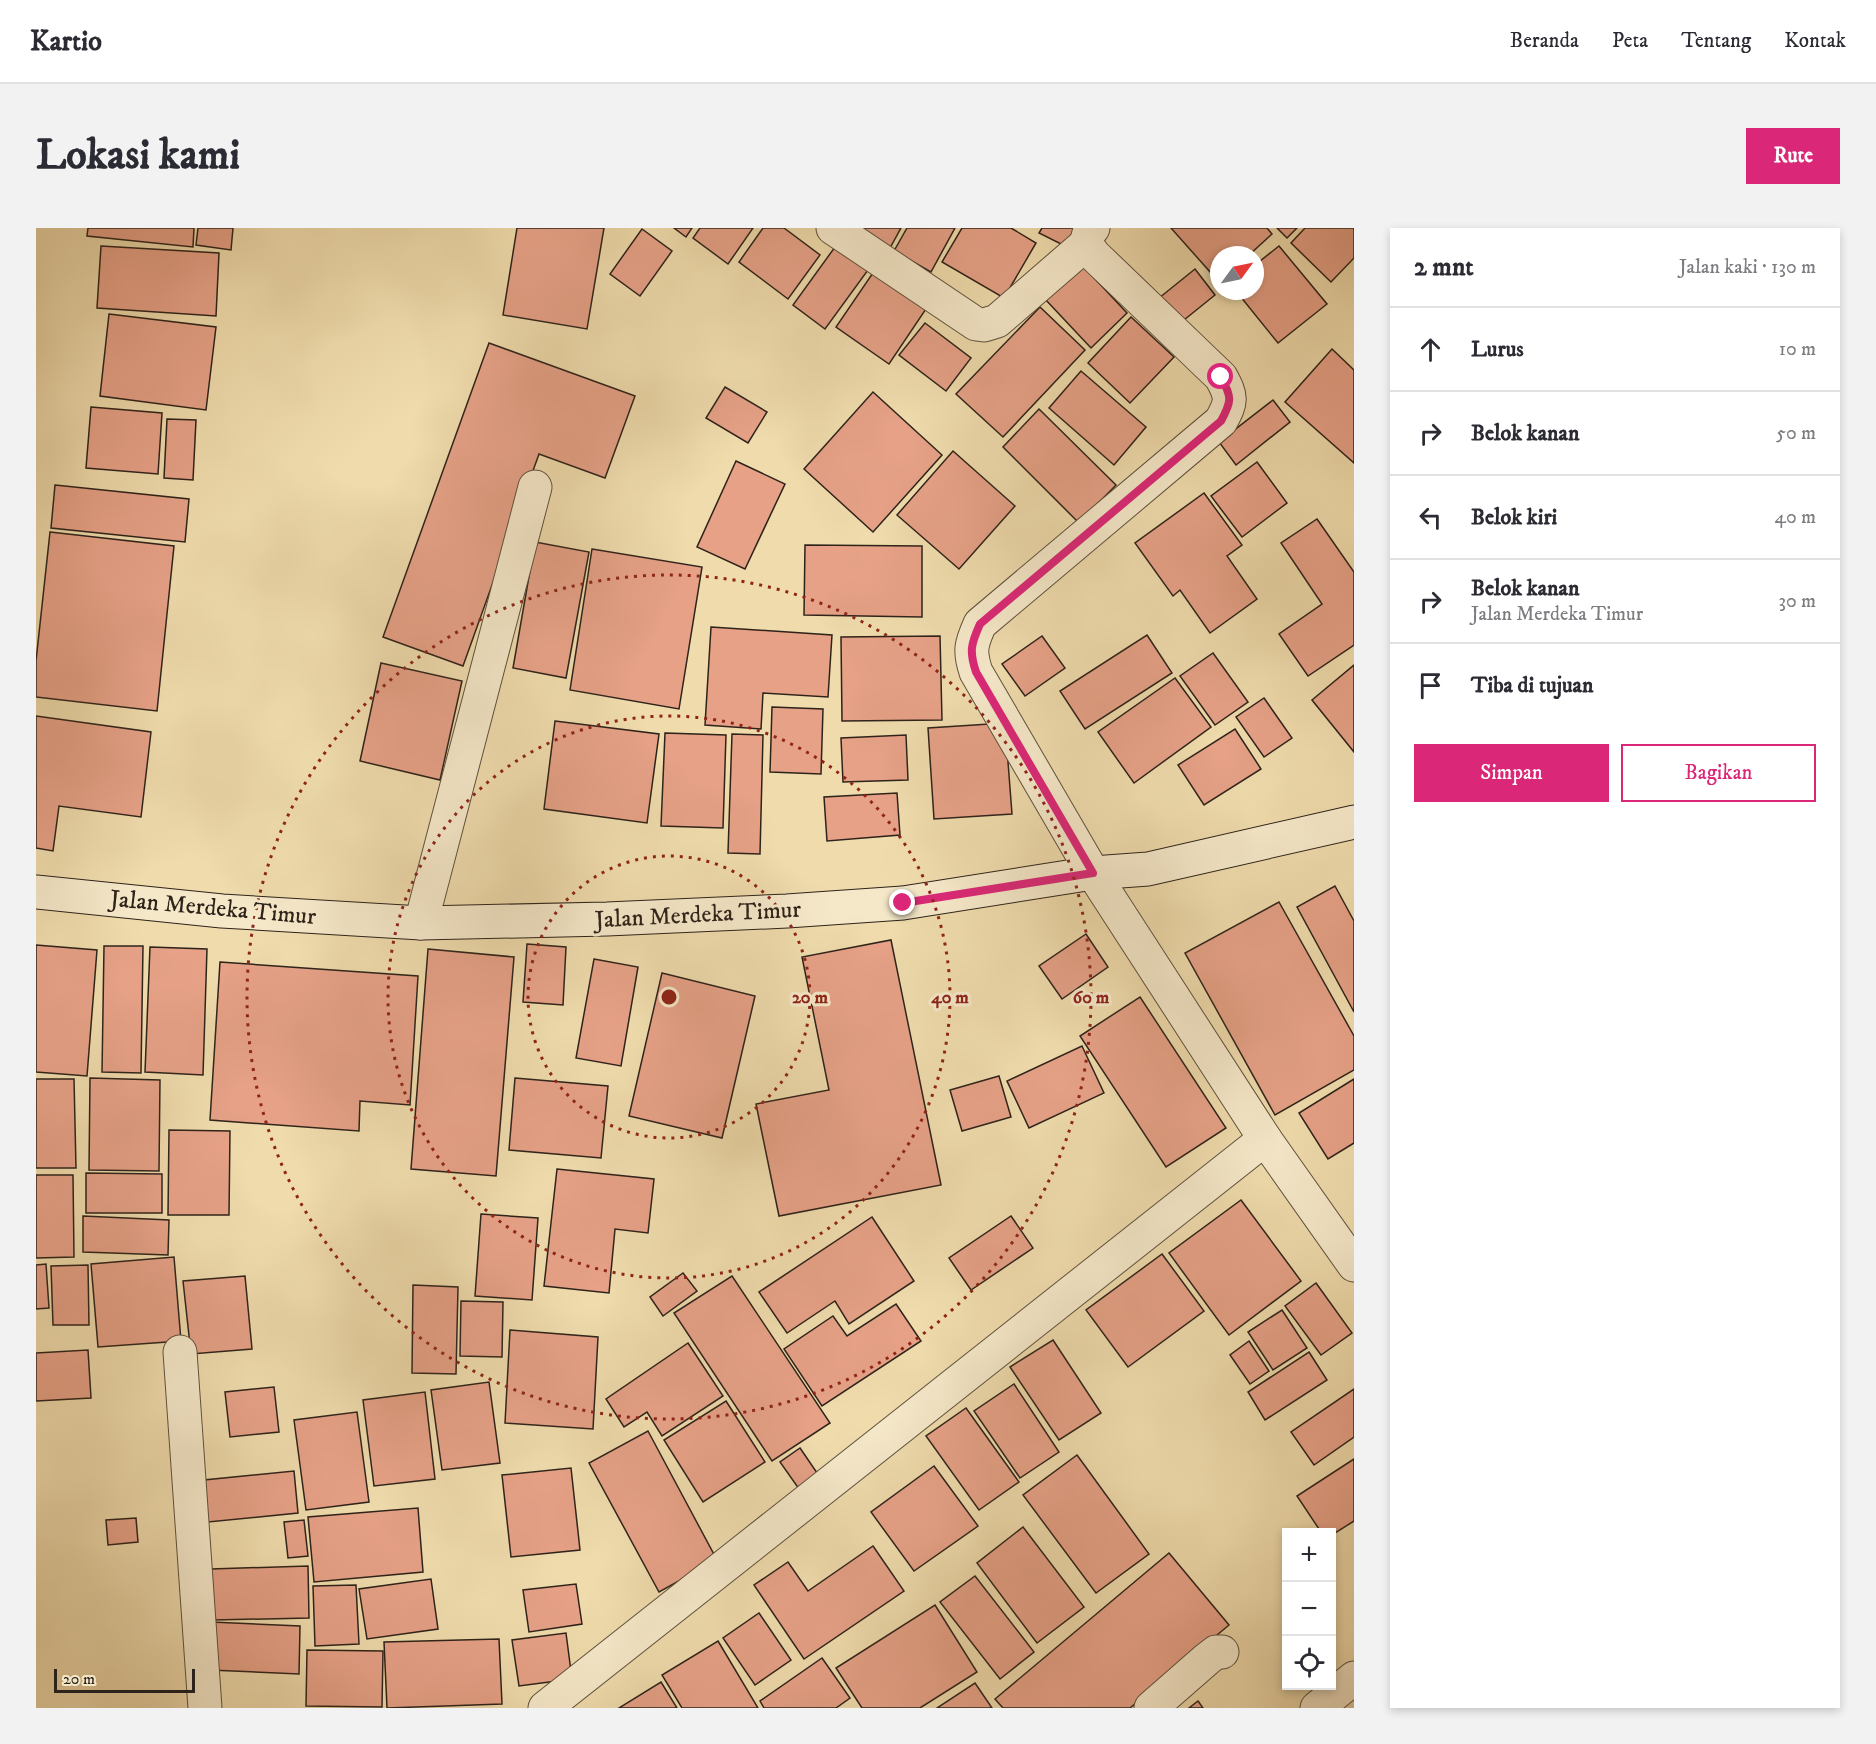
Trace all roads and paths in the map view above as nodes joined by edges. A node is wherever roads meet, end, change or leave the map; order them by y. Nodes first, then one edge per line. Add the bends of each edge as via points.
1 (833, 228) edge
2 (1089, 236) edge
3 (535, 487) dead end
4 (1354, 822) edge
5 (1093, 873) junction
6 (36, 892) edge
7 (421, 924) junction
8 (1265, 1138) junction
9 (1354, 1265) edge
10 (180, 1352) dead end
11 (1222, 1652) dead end
12 (1354, 1678) edge
13 (205, 1708) edge
14 (546, 1708) edge
15 (1151, 1708) edge
16 (1317, 1708) edge

1 - 2 street via 976,324 984,325 997,321
2 - 5 street via 1094,255 1221,377 1231,404 1221,421 980,624 972,640 970,655 976,672
3 - 7 street
4 - 5 street, Jalan Merdeka Timur via 1148,869
5 - 7 street, Jalan Merdeka Timur via 903,903 607,920
5 - 8 street
6 - 7 street, Jalan Merdeka Timur via 222,911
8 - 9 street
8 - 14 street
10 - 13 street
11 - 15 street via 1207,1659
12 - 16 street

